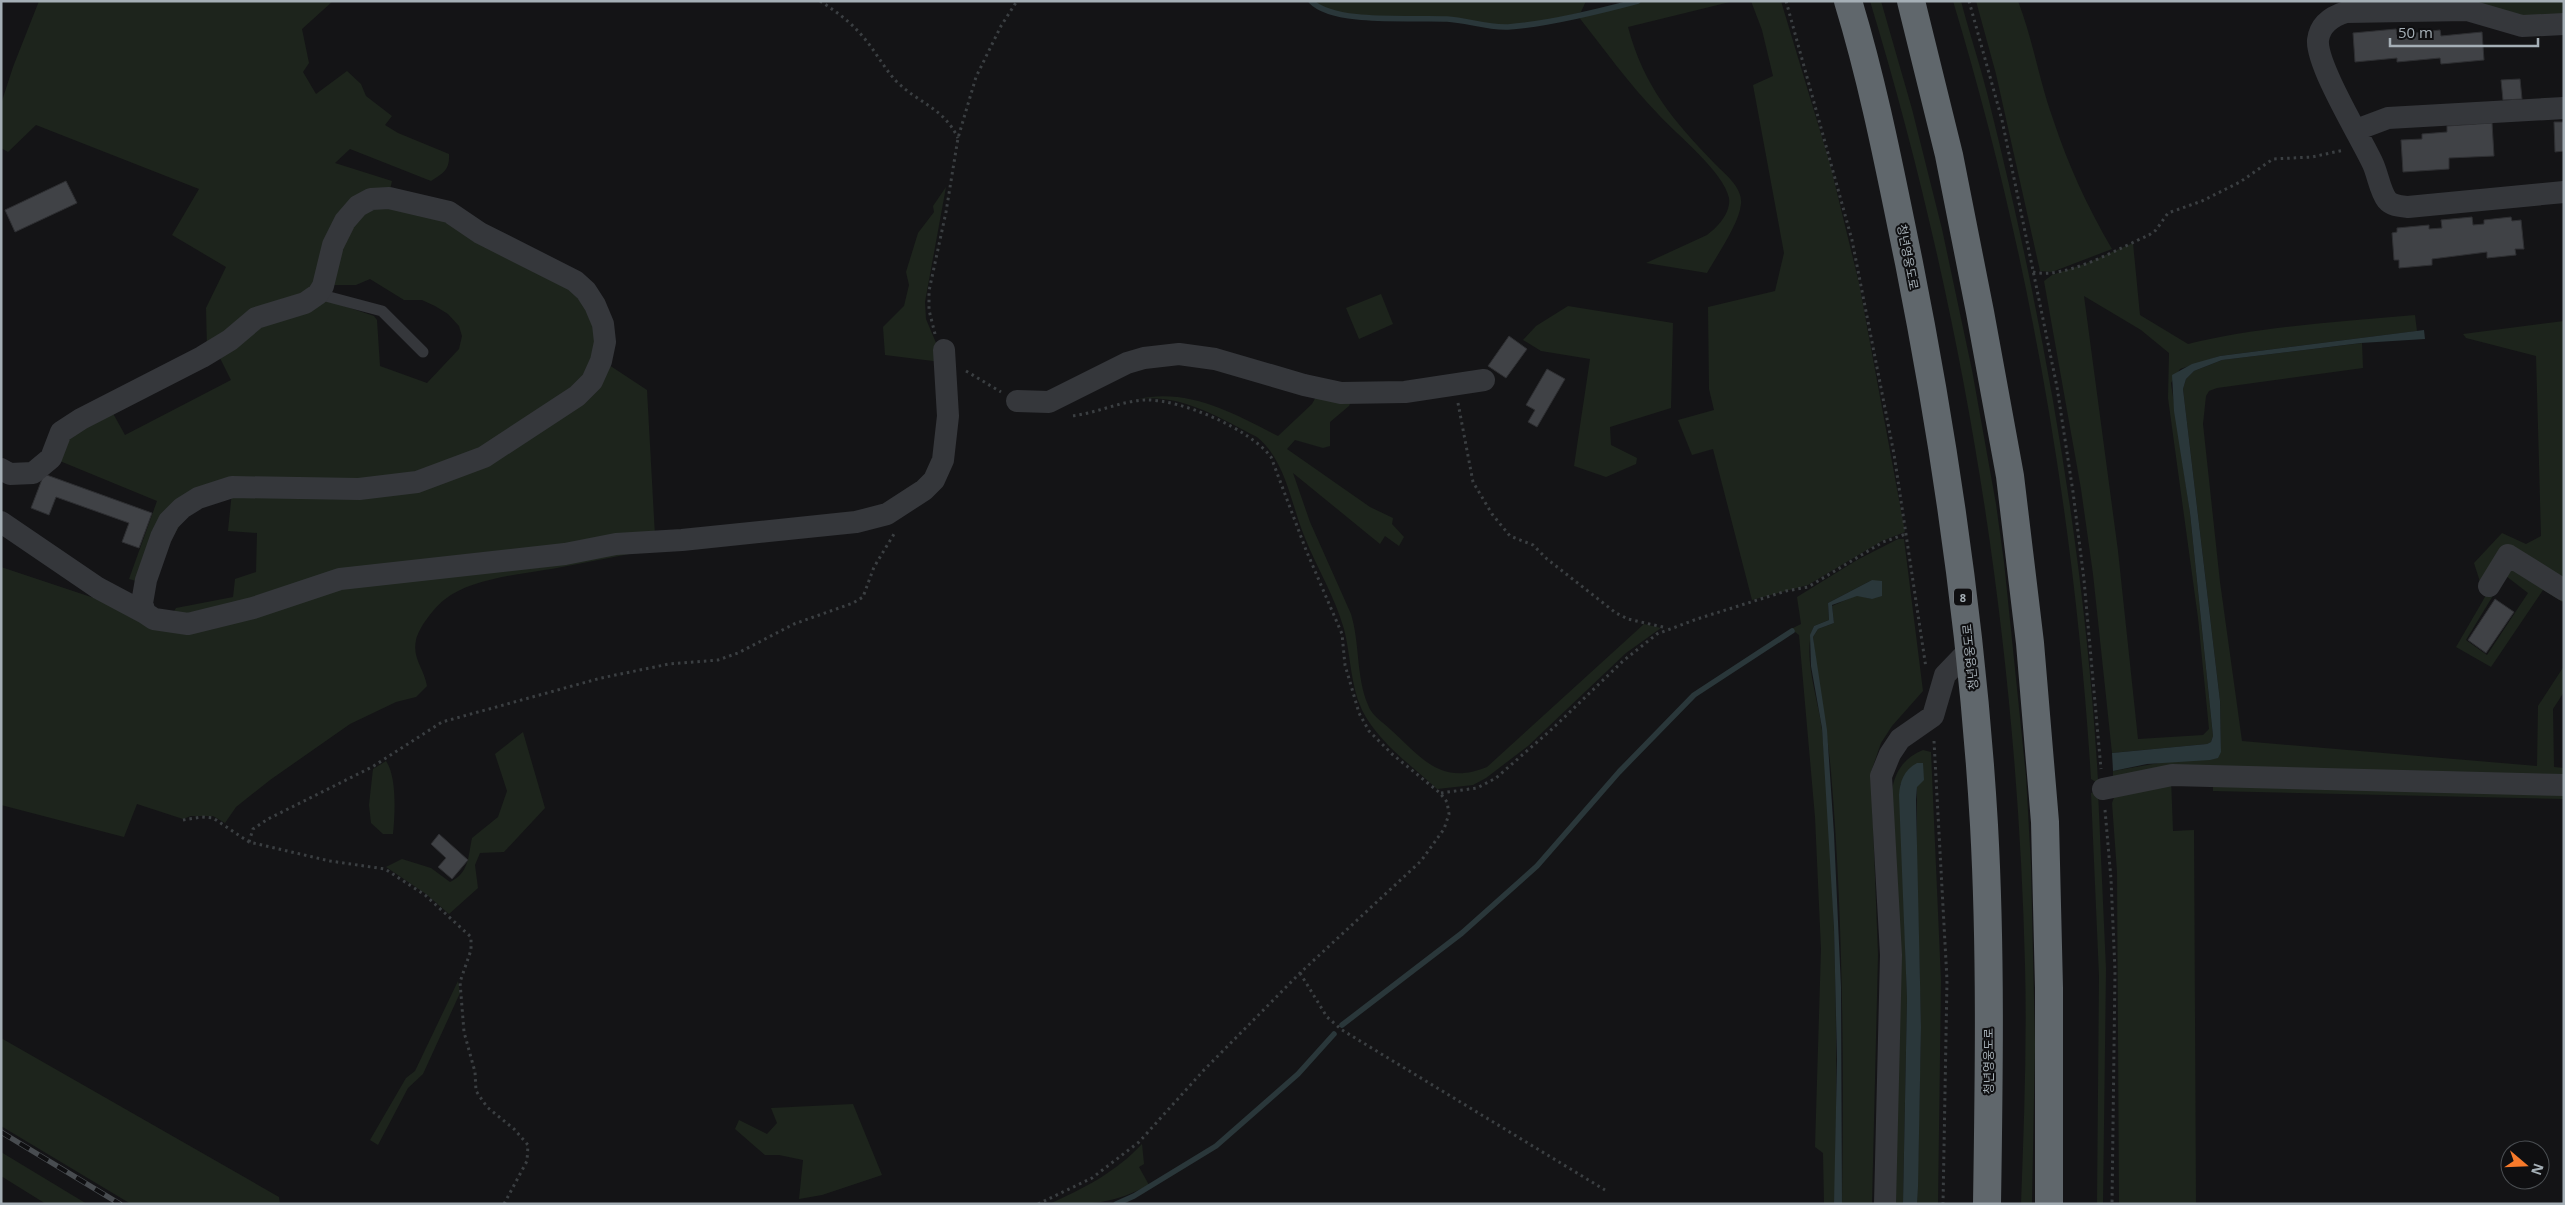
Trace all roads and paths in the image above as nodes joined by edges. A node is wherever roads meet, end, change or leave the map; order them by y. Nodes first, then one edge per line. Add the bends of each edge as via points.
1 (820, 1) edge
2 (1017, 1) edge
3 (1786, 1) edge
4 (1848, 1) edge
5 (1911, 1) edge
6 (1969, 1) edge
7 (2564, 24) edge
8 (2564, 108) edge
9 (2359, 136) junction
10 (958, 138) junction
11 (2564, 192) edge
12 (2033, 272) junction
13 (318, 294) junction
14 (944, 350) junction
15 (423, 352) dead end
16 (1484, 380) dead end
17 (1456, 385) junction
18 (1017, 401) joint
19 (1061, 416) dead end
20 (4, 476) edge
21 (1, 522) edge
22 (898, 527) dead end
23 (1906, 534) junction
24 (2489, 586) dead end
25 (2564, 590) edge
26 (144, 613) junction
27 (1668, 628) junction
28 (1970, 650) junction
29 (1927, 672) dead end
30 (1933, 716) junction
31 (2564, 785) edge
32 (2103, 789) junction
33 (1440, 793) junction
34 (183, 820) dead end
35 (249, 842) junction
36 (1300, 973) junction
37 (1605, 1190) dead end
38 (504, 1204) edge
39 (1038, 1204) edge
40 (1884, 1204) edge
41 (1943, 1204) edge
42 (1987, 1204) edge
43 (2049, 1204) edge
44 (2112, 1204) edge

1 - 10 path via 856,28 888,73 904,89 940,112
2 - 10 path via 976,77
3 - 23 path via 1852,240
4 - 28 highway, 청년영웅도로 / 8 via 1890,168 1921,324 1950,486
5 - 43 highway via 1949,155 1980,312 2010,476 2030,643 2045,822
6 - 12 path via 2002,120
7 - 9 street via 2522,26 2467,10 2346,12 2334,16 2321,31 2319,47 2334,87
8 - 9 street via 2388,118
9 - 11 street via 2386,200 2398,206
9 - 12 path via 2337,152 2273,159 2240,182 2168,213 2149,235 2085,263 2052,273
10 - 14 path via 929,291 934,330
12 - 32 path via 2057,387 2074,492
13 - 15 lane via 382,311
13 - 20 street via 305,303 256,318 230,340 202,357 81,419 61,432 51,458 33,473
13 - 26 street via 333,245 345,221 358,206 371,199 389,198 449,212 480,233 576,281 595,305 603,324 602,361 592,381 577,396 484,457 448,472 418,482 391,486 359,489 232,487 198,498 169,521 161,537 146,580 142,603
14 - 18 path via 984,384
14 - 26 street via 948,416 943,460 934,480 924,490 887,514 856,522 616,544 565,554 340,579 253,608 188,624 154,619
16 - 17 street
17 - 18 street via 1405,392 1341,393 1304,386 1214,358 1180,354 1127,363 1049,402
17 - 27 path via 1473,482 1502,528 1510,536 1533,545 1616,612 1628,619
19 - 33 path via 1143,400 1159,401 1204,414 1262,445 1272,457 1306,550 1342,634 1345,665 1359,713 1369,731 1392,754
21 - 26 street via 98,588
22 - 35 path via 874,567 863,597 853,603 794,624 718,660 669,664 601,678 442,722 372,767 268,818 253,829
23 - 27 path via 1883,542 1808,587
23 - 29 path
24 - 25 street via 2508,554
27 - 33 path via 1623,661 1496,778 1476,788
28 - 30 street via 1945,675
28 - 42 highway, 청년영웅도로 / 8 via 1984,835 1988,989
30 - 40 street via 1900,739 1881,776 1891,955
30 - 41 path via 1947,980
31 - 32 street via 2172,774
32 - 44 path via 2115,971
33 - 36 path via 1447,802 1449,814 1444,829 1421,861
34 - 35 path via 213,818
35 - 38 path via 330,861 385,869 425,895 471,937 471,950 460,982 464,1032 475,1072 476,1091 487,1107 528,1145 528,1161
36 - 37 path via 1327,1017 1342,1030
36 - 39 path via 1203,1071 1139,1142 1092,1178

